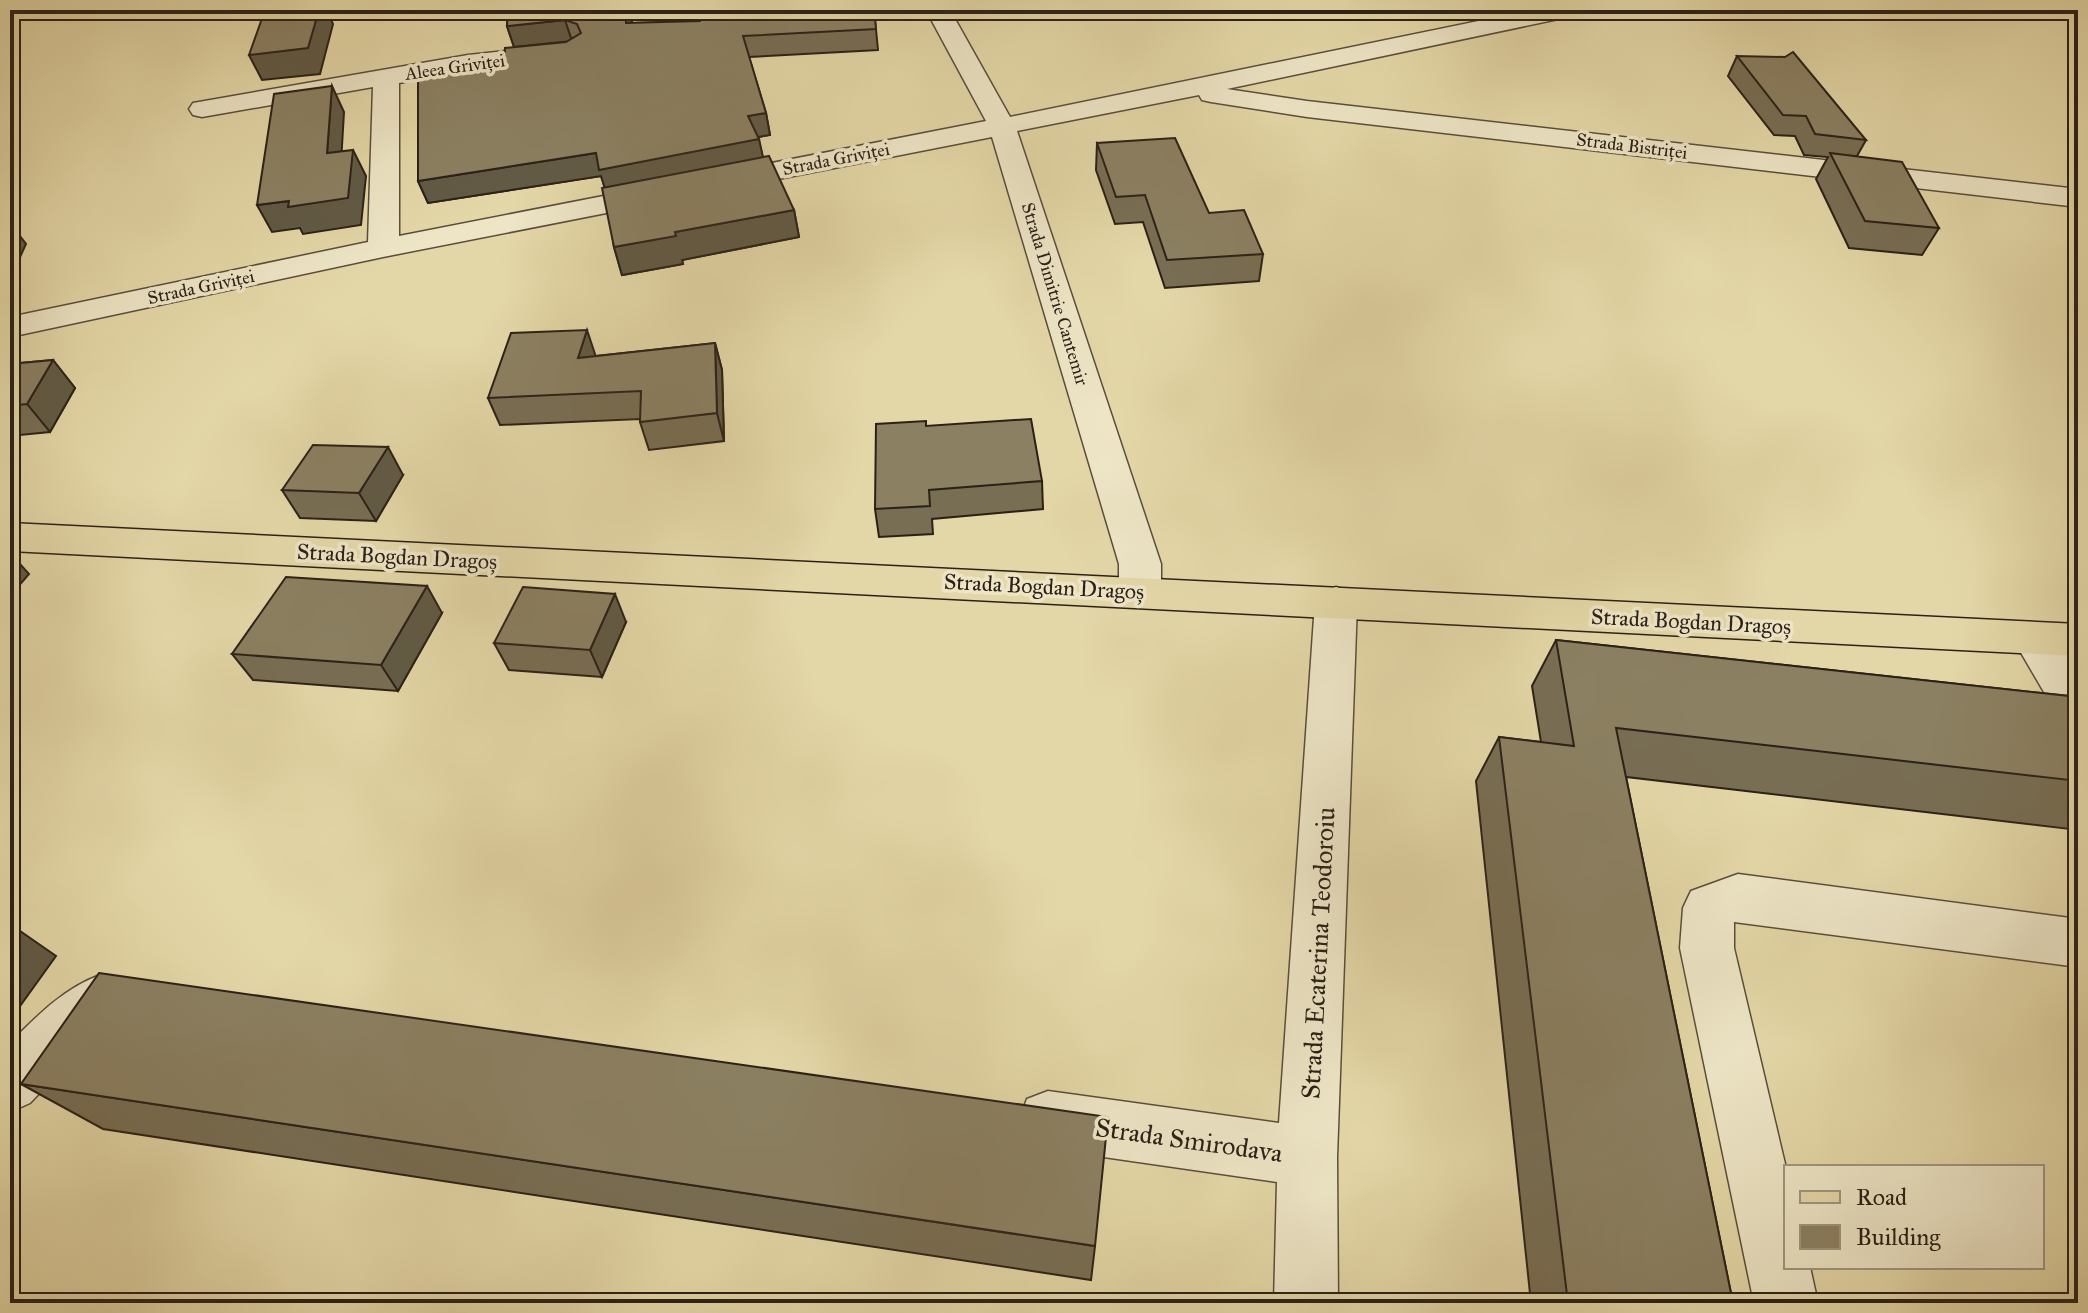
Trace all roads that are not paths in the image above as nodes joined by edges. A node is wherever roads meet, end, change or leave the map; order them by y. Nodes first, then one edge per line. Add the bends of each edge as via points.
1 (938, 10) edge
2 (1568, 10) edge
3 (572, 52) edge
4 (386, 77) junction
5 (1187, 90) junction
6 (202, 109) dead end
7 (1002, 126) junction
8 (2078, 198) edge
9 (383, 248) junction
10 (10, 327) edge
11 (10, 537) edge
12 (1140, 591) junction
13 (1336, 603) junction
14 (2057, 640) edge
15 (2078, 710) edge
16 (2078, 943) edge
17 (148, 995) edge
18 (10, 1083) edge
19 (993, 1112) edge
20 (1307, 1157) junction
21 (1306, 1303) edge
22 (1786, 1303) edge

1 - 7 street, Strada Dimitrie Cantemir
2 - 5 street, Strada Griviței
3 - 4 street, Aleea Griviței
4 - 6 street, Aleea Griviței
4 - 9 street, Aleea Griviței
5 - 7 street, Strada Griviței
5 - 8 street, Strada Bistriței via 1307,109
7 - 9 street, Strada Griviței
7 - 12 street, Strada Dimitrie Cantemir via 1140,564
9 - 10 street, Strada Griviței
11 - 12 main road, Strada Bogdan Dragoș
12 - 13 main road, Strada Bogdan Dragoș
13 - 14 main road, Strada Bogdan Dragoș
13 - 20 street, Strada Ecaterina Teodoroiu
14 - 15 street
16 - 22 street via 1738,897 1709,908 1707,948
17 - 18 street via 102,1000 69,1023
19 - 20 street, Strada Smirodava
20 - 21 street, Strada Ecaterina Teodoroiu

